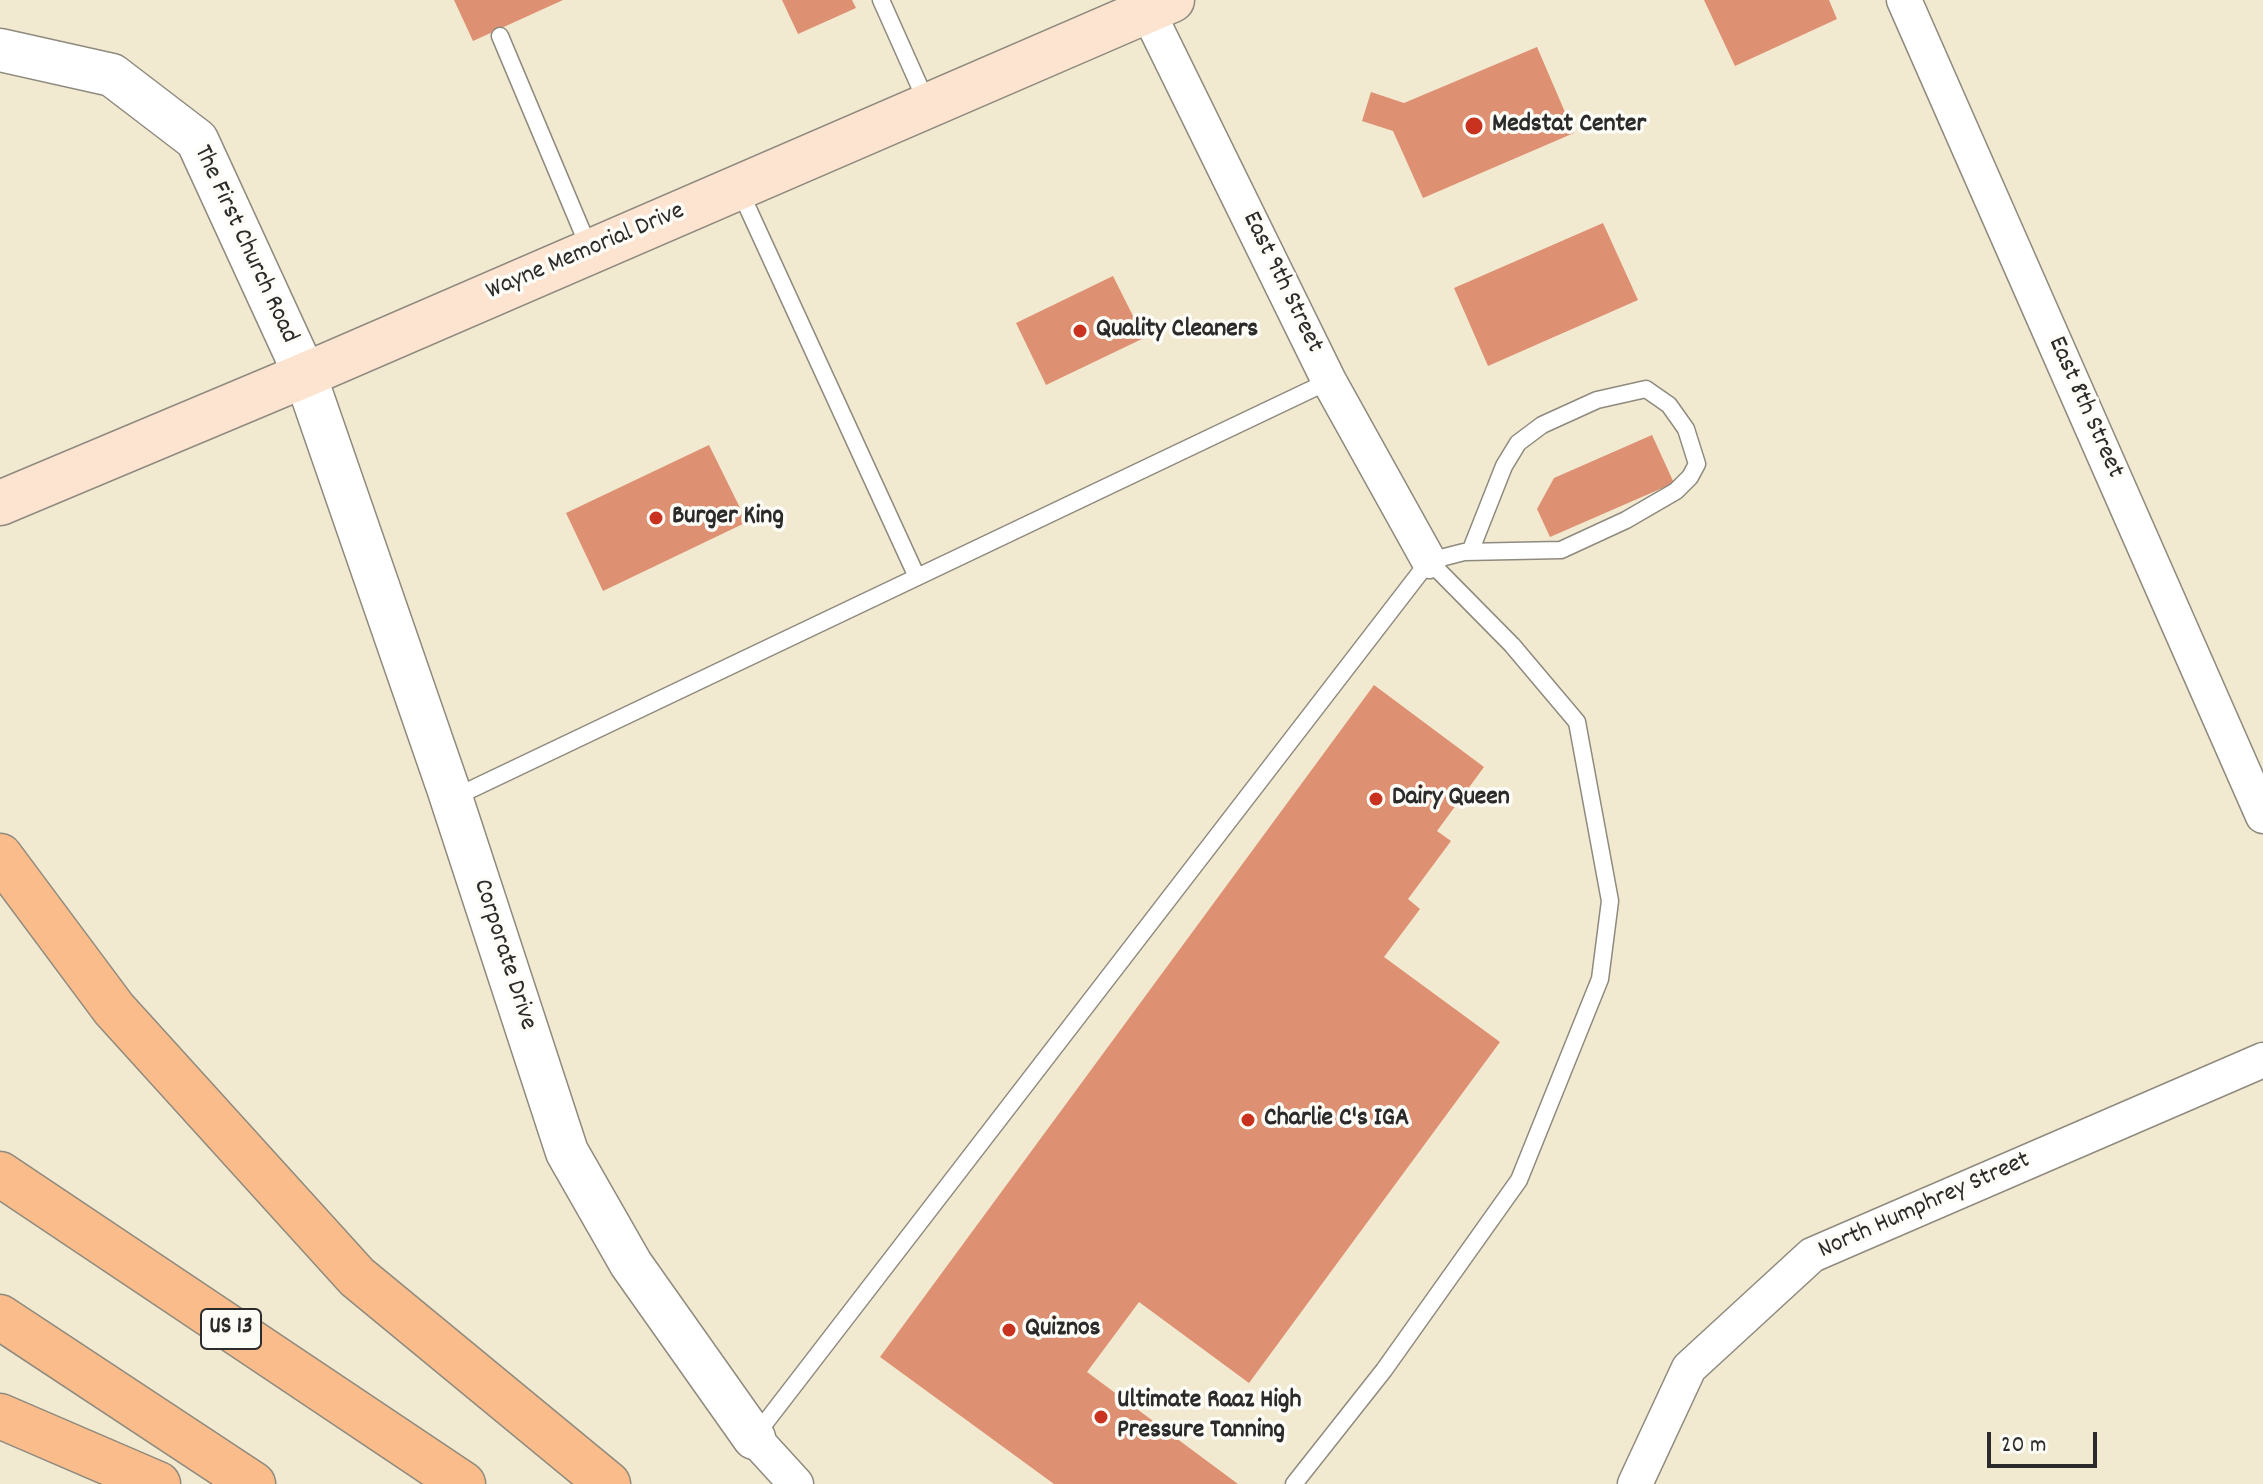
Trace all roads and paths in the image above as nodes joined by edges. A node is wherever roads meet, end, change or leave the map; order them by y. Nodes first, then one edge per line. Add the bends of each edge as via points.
1 (881, 0) edge
2 (1910, 2) edge
3 (1153, 4) edge
4 (500, 36) dead end
5 (0, 50) edge
6 (928, 104) junction
7 (738, 187) junction
8 (591, 251) junction
9 (305, 375) junction
10 (1329, 381) junction
11 (0, 503) edge
12 (1470, 552) junction
13 (1429, 561) junction
14 (917, 577) junction
15 (452, 798) junction
16 (2263, 816) edge
17 (0, 856) edge
18 (2263, 1060) edge
19 (0, 1174) edge
20 (0, 1317) edge
21 (0, 1416) edge
22 (754, 1438) junction
23 (158, 1484) edge
24 (253, 1484) edge
25 (463, 1484) edge
26 (608, 1484) edge
27 (796, 1484) edge
28 (1294, 1484) edge
29 (1635, 1484) edge

1 - 6 lane
2 - 16 street, East 8th Street
3 - 6 main road, Wayne Memorial Drive
3 - 10 street, East 9th Street
4 - 8 lane
5 - 9 street, The First Church Road via 112,75 197,140
6 - 7 main road, Wayne Memorial Drive
7 - 8 main road, Wayne Memorial Drive
7 - 14 lane
8 - 9 main road, Wayne Memorial Drive
9 - 11 main road, Wayne Memorial Drive
9 - 15 street, Corporate Drive
10 - 13 street, East 9th Street
10 - 14 lane
12 - 12 lane via 1504,466 1518,443 1542,425 1597,400 1646,389 1669,405 1686,429 1697,464 1667,497 1561,550
12 - 13 lane
13 - 22 lane
13 - 28 lane via 1512,645 1577,722 1610,901 1600,979 1519,1180 1384,1370
14 - 15 lane
15 - 22 street, Corporate Drive via 567,1152 631,1264
17 - 26 highway via 114,1009 357,1277
18 - 29 street, North Humphrey Street via 1812,1255 1689,1368
19 - 25 highway, US 13
20 - 24 highway
21 - 23 highway
22 - 27 street, Corporate Drive

